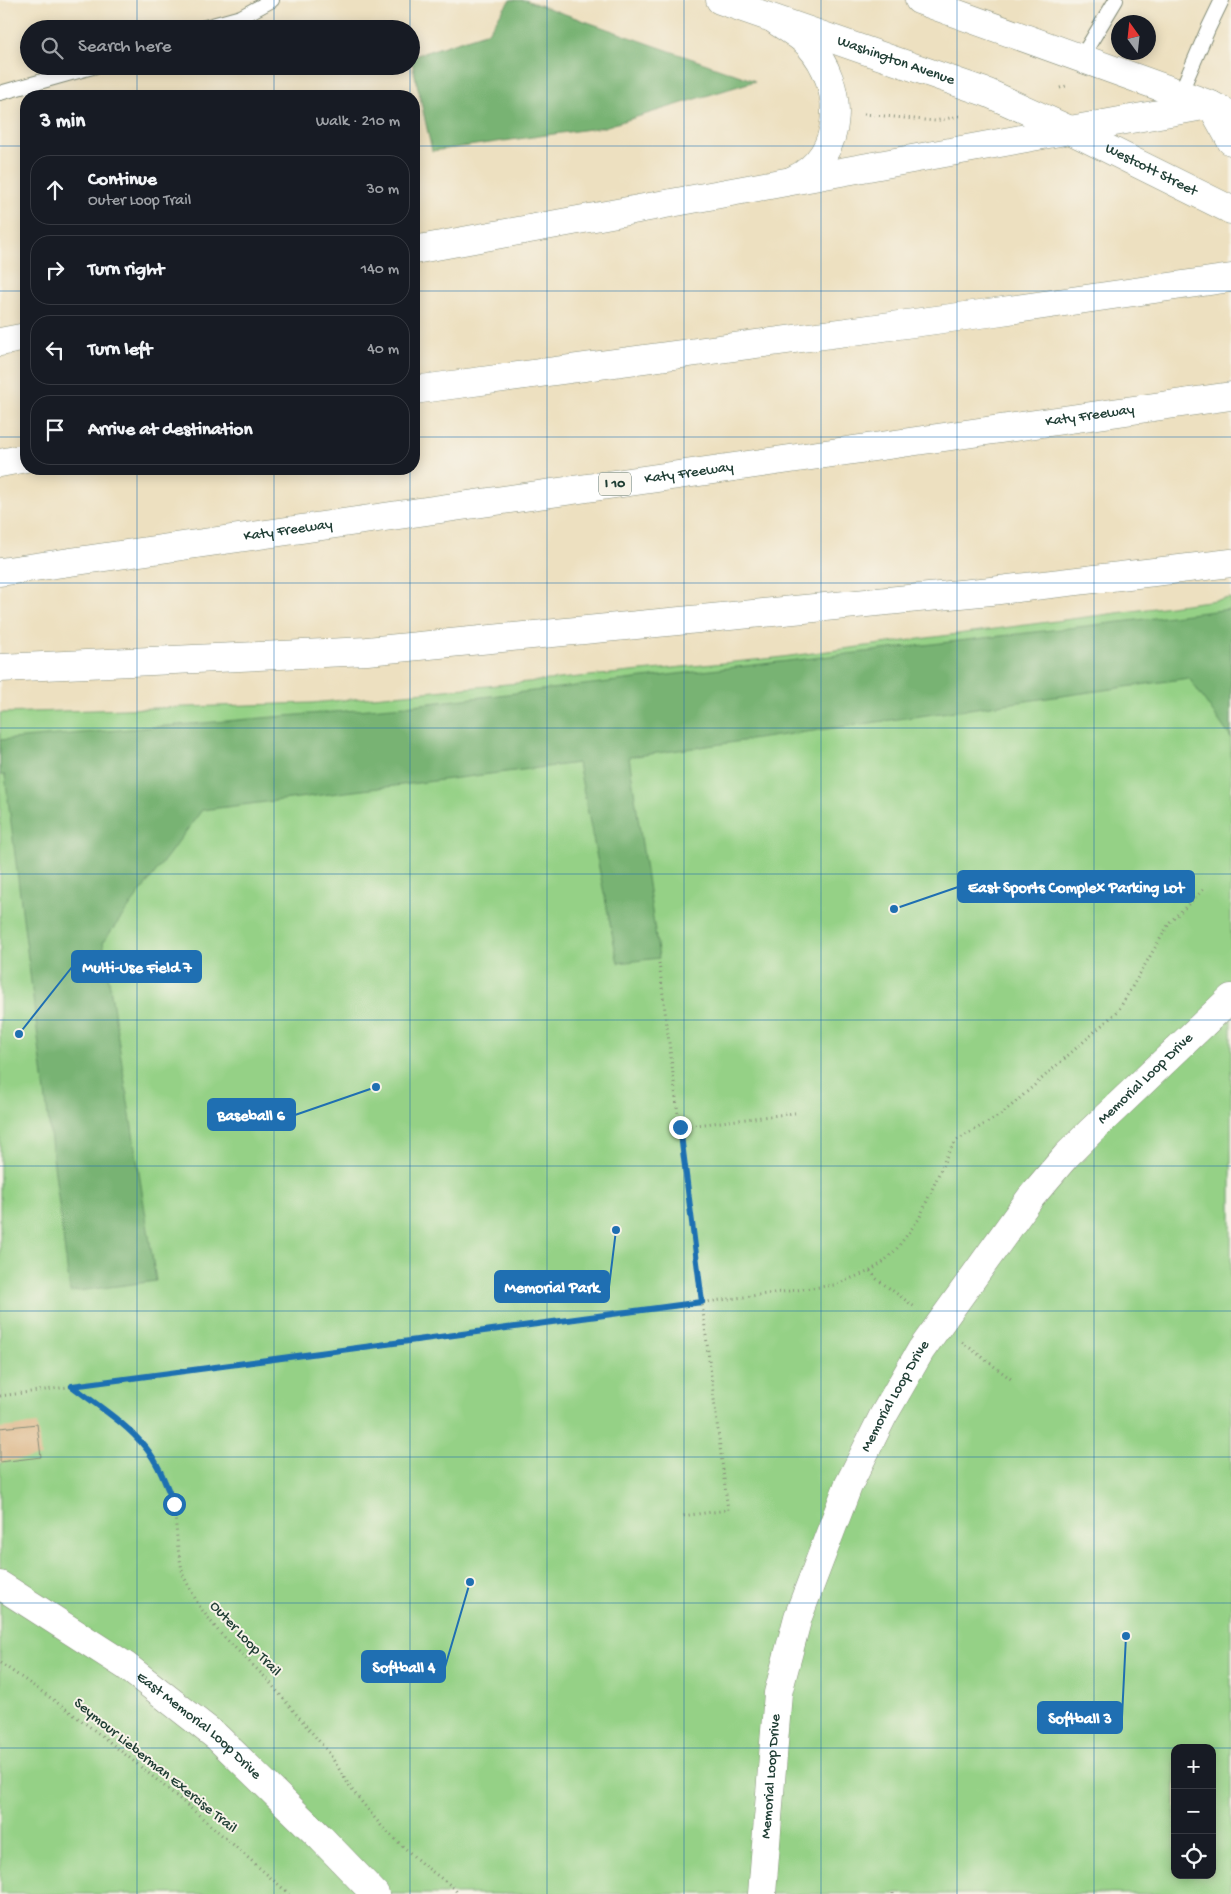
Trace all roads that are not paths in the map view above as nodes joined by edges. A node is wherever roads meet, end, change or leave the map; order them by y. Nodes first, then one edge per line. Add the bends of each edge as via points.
1 (245, 0) edge
2 (272, 0) edge
3 (720, 0) edge
4 (919, 0) edge
5 (1116, 0) edge
6 (1222, 0) edge
7 (241, 17) junction
8 (230, 20) edge
9 (775, 20) junction
10 (1081, 58) junction
11 (64, 75) edge
12 (0, 93) edge
13 (1180, 94) junction
14 (1224, 107) edge
15 (1070, 130) junction
16 (1231, 141) edge
17 (782, 184) junction
18 (1231, 210) edge
19 (420, 249) edge
20 (1231, 278) edge
21 (20, 338) edge
22 (0, 342) edge
23 (420, 389) edge
24 (1231, 396) edge
25 (20, 443) edge
26 (0, 446) edge
27 (20, 459) edge
28 (0, 462) edge
29 (1231, 563) edge
30 (0, 572) edge
31 (0, 668) edge
32 (1231, 998) edge
33 (0, 1585) edge
34 (375, 1894) edge
35 (762, 1894) edge

1 - 7 lane
2 - 7 lane
3 - 9 main road, Washington Avenue
4 - 10 main road
5 - 10 lane
6 - 13 lane
7 - 8 lane
9 - 15 main road, Washington Avenue via 988,93
9 - 17 main road via 808,44 828,72 835,111 832,136 824,156 796,179
10 - 13 main road
11 - 12 lane
13 - 14 main road
14 - 15 main road
14 - 16 main road
15 - 17 main road
15 - 18 main road, Westcott Street
17 - 19 main road
20 - 23 main road
21 - 22 main road
24 - 30 main road, Katy Freeway / I 10
25 - 26 main road
27 - 28 main road
29 - 31 main road via 991,591 367,651
32 - 35 main road, Memorial Loop Drive via 1090,1132 1037,1190 921,1350 883,1416 844,1494 798,1617 778,1693
33 - 34 main road, East Memorial Loop Drive via 126,1666 217,1737

